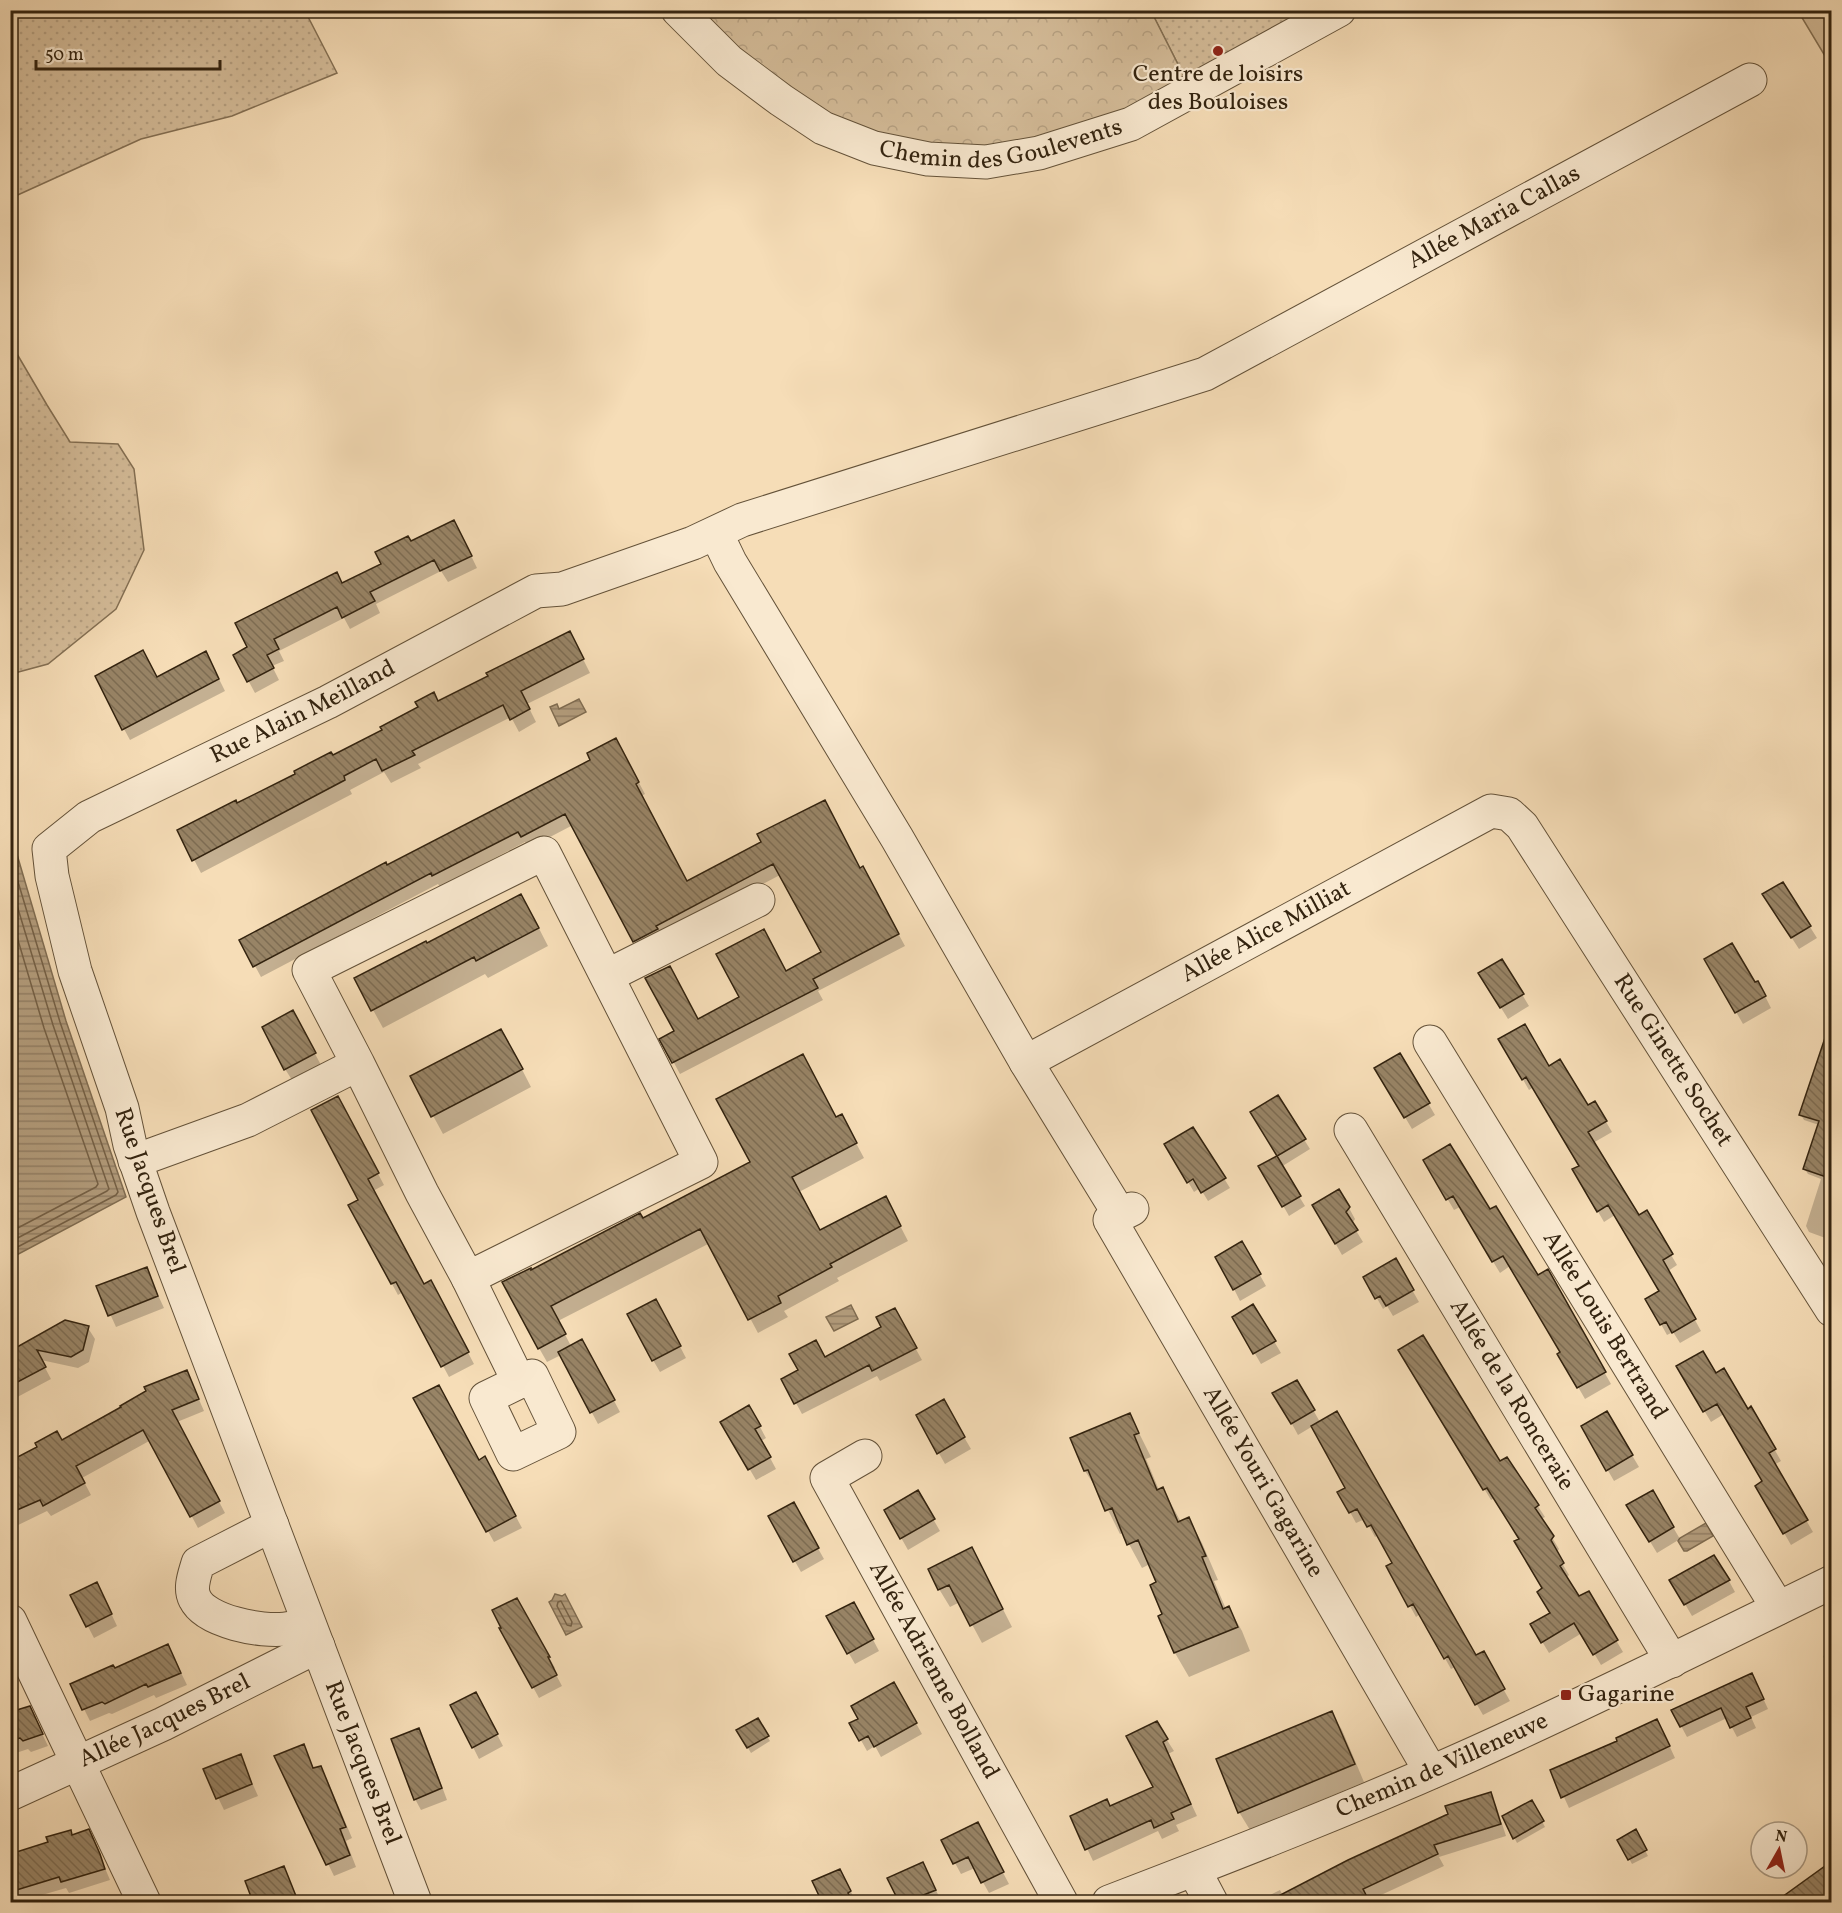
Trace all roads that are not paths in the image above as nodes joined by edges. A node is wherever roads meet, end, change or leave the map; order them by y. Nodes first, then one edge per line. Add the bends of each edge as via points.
1 (678, 10) edge
2 (1339, 10) edge
3 (1750, 80) dead end
4 (716, 532) junction
5 (1509, 813) joint
6 (49, 849) joint
7 (758, 900) dead end
8 (607, 976) junction
9 (1430, 1042) dead end
10 (1026, 1062) junction
11 (358, 1064) junction
12 (1351, 1130) dead end
13 (135, 1161) junction
14 (468, 1278) junction
15 (1832, 1310) edge
16 (519, 1382) dead end
17 (865, 1456) dead end
18 (272, 1525) junction
19 (1832, 1582) edge
20 (1778, 1608) junction
21 (10, 1621) edge
22 (313, 1635) junction
23 (1672, 1660) junction
24 (78, 1762) junction
25 (1431, 1772) junction
26 (10, 1794) edge
27 (1194, 1870) junction
28 (144, 1902) edge
29 (415, 1902) edge
30 (1061, 1902) edge
31 (1109, 1902) edge
32 (1211, 1902) edge

1 - 2 street, Chemin des Goulevents via 729,61 823,128 874,148 928,159 986,162 1039,153 1131,124
3 - 4 street, Allée Maria Callas via 1205,374 742,520
4 - 6 street, Rue Alain Meilland via 562,589 536,591 328,702 89,817
4 - 10 street via 730,562 897,838
5 - 10 street, Allée Alice Milliat via 1491,811
5 - 15 street, Rue Ginette Sochet via 1522,825
6 - 13 street, Rue Jacques Brel via 75,971 122,1108
7 - 8 street
8 - 11 street via 544,852 309,970
8 - 14 street via 700,1162
9 - 20 street, Allée Louis Bertrand
10 - 25 street, Allée Youri Gagarine via 1129,1210 1110,1221
11 - 13 street via 248,1120
11 - 14 street
12 - 23 street, Allée de la Ronceraie
13 - 18 street, Rue Jacques Brel
14 - 16 street
17 - 30 street, Allée Adrienne Bolland via 827,1478
18 - 22 street, Rue Jacques Brel
18 - 22 street via 198,1563 193,1580 194,1598 202,1610 222,1620
19 - 20 street, Chemin de Villeneuve
20 - 23 street, Chemin de Villeneuve
21 - 24 street
22 - 24 street, Allée Jacques Brel via 163,1724
22 - 29 street, Rue Jacques Brel
23 - 25 street, Chemin de Villeneuve
24 - 26 street, Allée Jacques Brel
24 - 28 street
25 - 27 street, Chemin de Villeneuve
27 - 31 street, Chemin de Villeneuve
27 - 32 street

